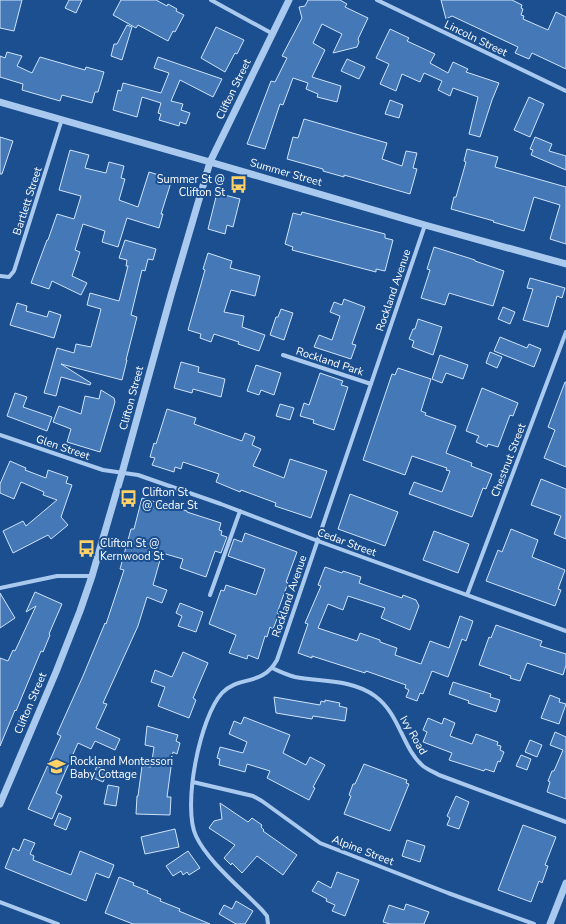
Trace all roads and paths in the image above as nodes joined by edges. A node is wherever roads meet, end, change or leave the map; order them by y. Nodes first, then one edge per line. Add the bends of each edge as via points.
1 (210, 0) edge
2 (290, 0) edge
3 (377, 0) edge
4 (273, 34) junction
5 (566, 91) edge
6 (0, 102) edge
7 (62, 120) junction
8 (210, 162) junction
9 (425, 224) junction
10 (566, 264) edge
11 (0, 276) edge
12 (566, 332) edge
13 (283, 356) dead end
14 (371, 384) junction
15 (0, 435) edge
16 (122, 473) junction
17 (240, 511) junction
18 (318, 541) junction
19 (92, 576) junction
20 (0, 588) edge
21 (210, 595) dead end
22 (466, 595) junction
23 (566, 631) edge
24 (272, 668) junction
25 (193, 782) junction
26 (0, 804) edge
27 (566, 822) edge
28 (566, 883) edge
29 (0, 902) edge
30 (58, 924) edge
31 (268, 924) edge
32 (534, 924) edge
33 (550, 924) edge

1 - 4 street
2 - 4 street, Clifton Street
3 - 5 street, Lincoln Street
4 - 8 street, Clifton Street
6 - 7 street, Summer Street
7 - 8 street, Summer Street
7 - 11 street, Bartlett Street via 14,271 8,277
8 - 9 street, Summer Street
8 - 16 street, Clifton Street via 170,295
9 - 10 street, Summer Street
9 - 14 street, Rockland Avenue
12 - 22 street, Chestnut Street
13 - 14 street, Rockland Park
14 - 18 street, Rockland Avenue
15 - 16 street, Glen Street via 103,470
16 - 17 street, Cedar Street via 138,475
16 - 19 street, Clifton Street
17 - 18 street, Cedar Street
17 - 21 street
18 - 22 street, Cedar Street
18 - 24 street, Rockland Avenue
19 - 20 street via 57,576
19 - 26 street, Clifton Street via 56,672
22 - 23 street, Cedar Street
24 - 25 street via 258,678 230,687 216,701 202,736
24 - 27 street, Ivy Road via 295,677 341,683 367,691 378,698 389,711 419,762 427,768 439,775
25 - 31 street via 191,800 195,834 210,856 267,916
25 - 32 street, Alpine Street via 253,796 320,843
28 - 33 street
29 - 30 street

